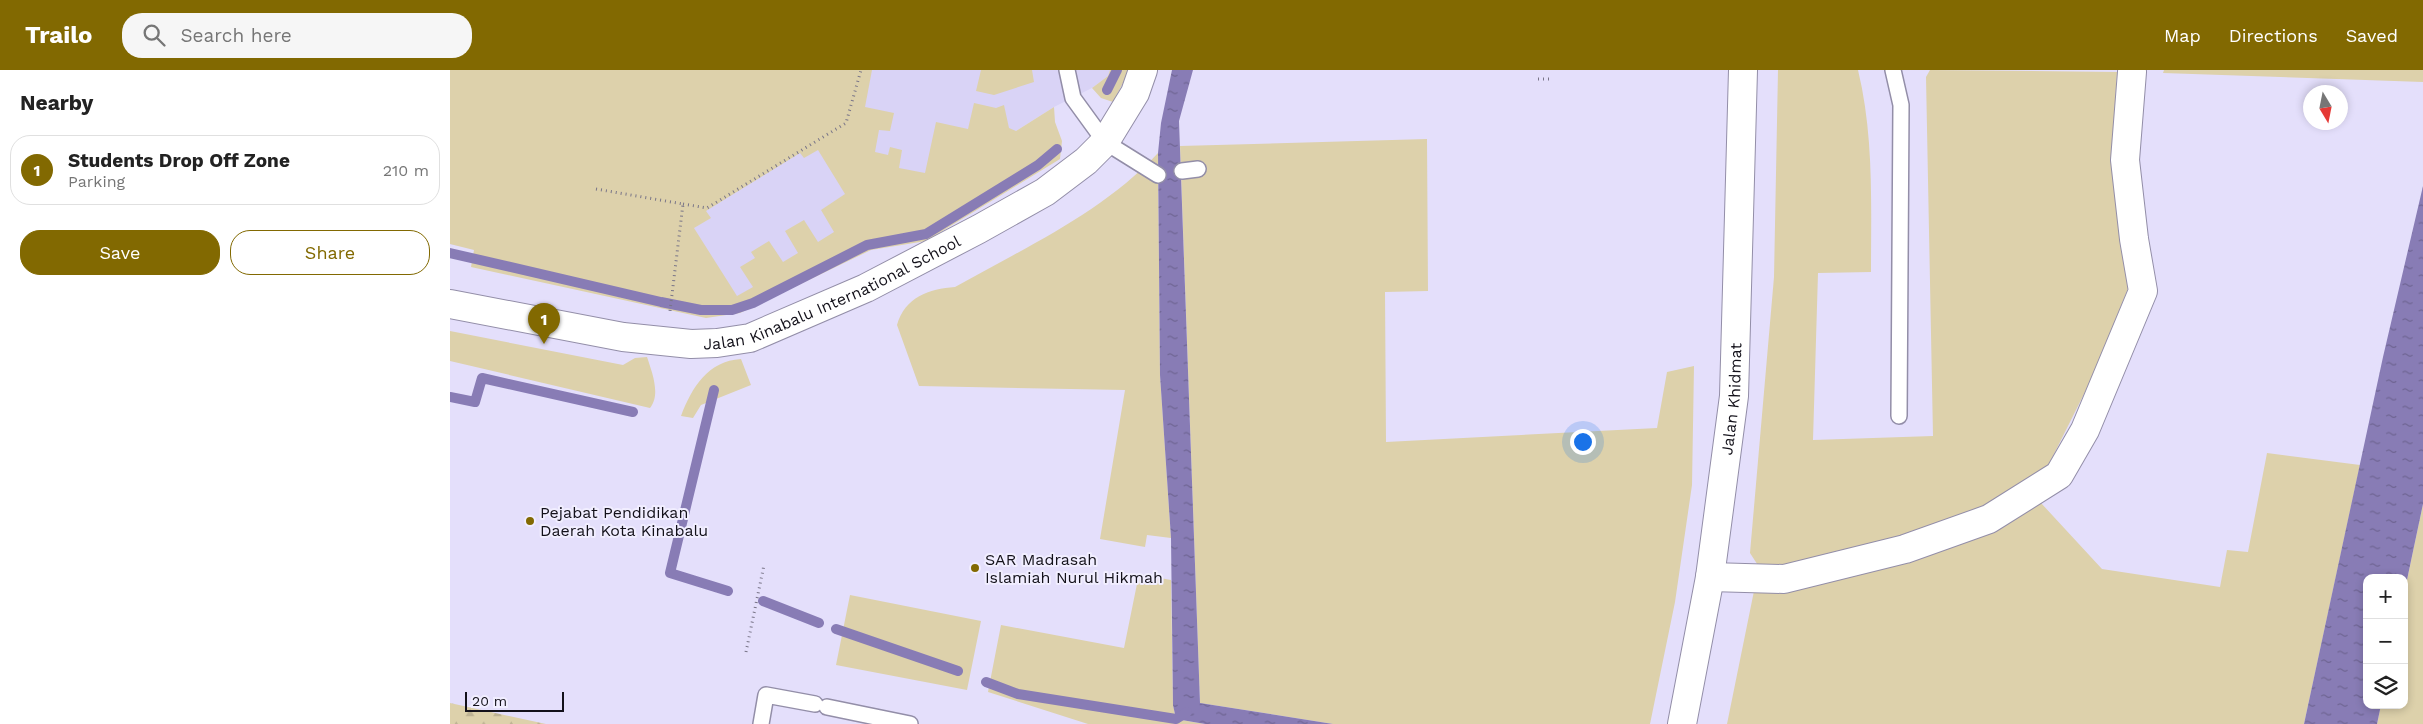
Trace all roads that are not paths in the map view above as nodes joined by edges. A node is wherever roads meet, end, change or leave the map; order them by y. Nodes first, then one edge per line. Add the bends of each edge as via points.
1 (1067, 70) edge
2 (1143, 70) edge
3 (1743, 70) edge
4 (1893, 70) edge
5 (2132, 72) dead end
6 (1105, 142) junction
7 (1198, 169) dead end
8 (1182, 171) dead end
9 (1158, 175) dead end
10 (450, 304) edge
11 (1898, 416) dead end
12 (1710, 577) junction
13 (761, 724) edge
14 (910, 724) edge
15 (1682, 724) edge

1 - 6 lane via 1073,98
2 - 6 street, Jalan Kinabalu International School via 1136,93
3 - 12 street, Jalan Khidmat via 1734,396
4 - 11 lane via 1901,105
5 - 12 street via 2125,160 2143,291 2085,430 2059,474 1989,519 1905,549 1784,579
6 - 9 lane
6 - 10 street, Jalan Kinabalu International School via 1045,192 979,229 866,288 750,338 691,344 623,337
7 - 8 lane
12 - 15 street, Jalan Khidmat
13 - 14 lane via 766,695

